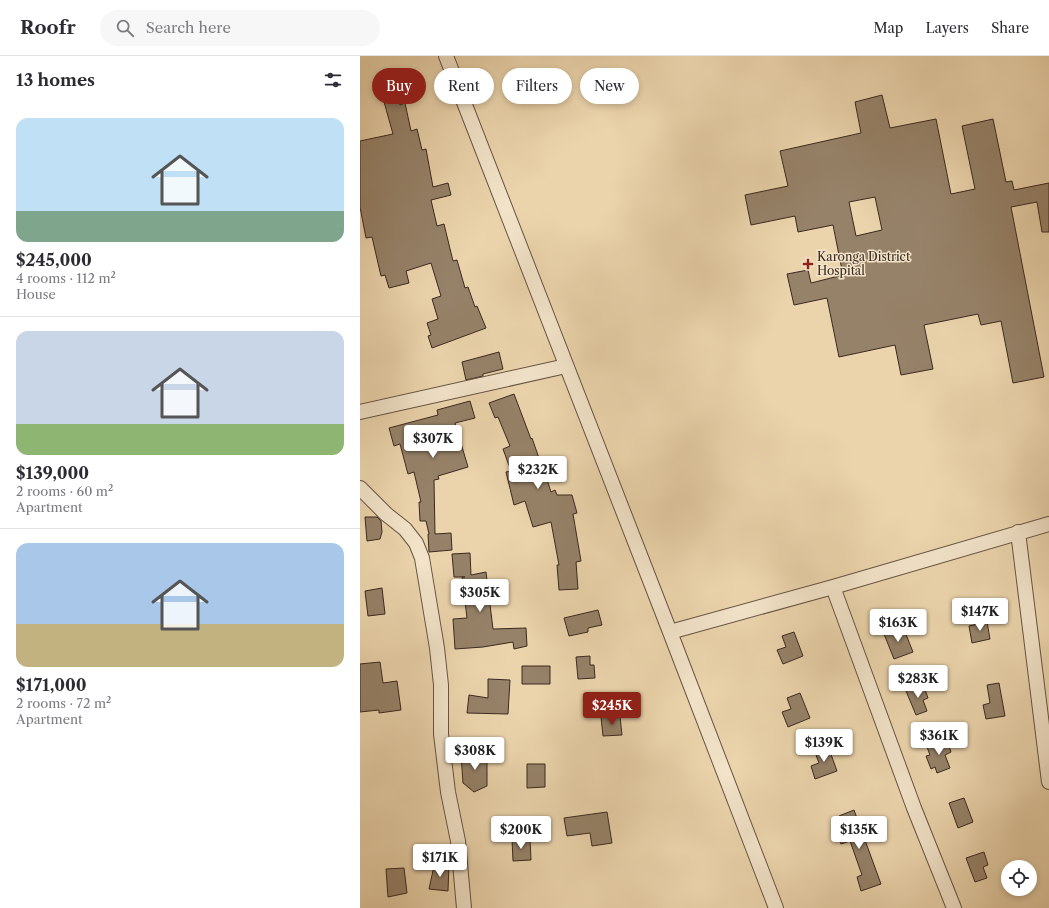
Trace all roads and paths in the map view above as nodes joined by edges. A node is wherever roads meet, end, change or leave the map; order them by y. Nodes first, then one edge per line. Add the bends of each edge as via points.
1 (446, 56) edge
2 (566, 366) junction
3 (360, 412) edge
4 (360, 488) edge
5 (1049, 524) edge
6 (1018, 532) junction
7 (833, 587) junction
8 (670, 632) junction
9 (1049, 782) edge
10 (464, 908) edge
11 (776, 908) edge
12 (954, 908) edge

1 - 2 street
2 - 3 street
2 - 8 street
4 - 10 street via 405,529 416,543 422,558 437,648 441,685 441,734 448,792 458,841
5 - 6 street
6 - 7 street
6 - 9 street
7 - 8 street
7 - 12 street via 914,808
8 - 11 street

